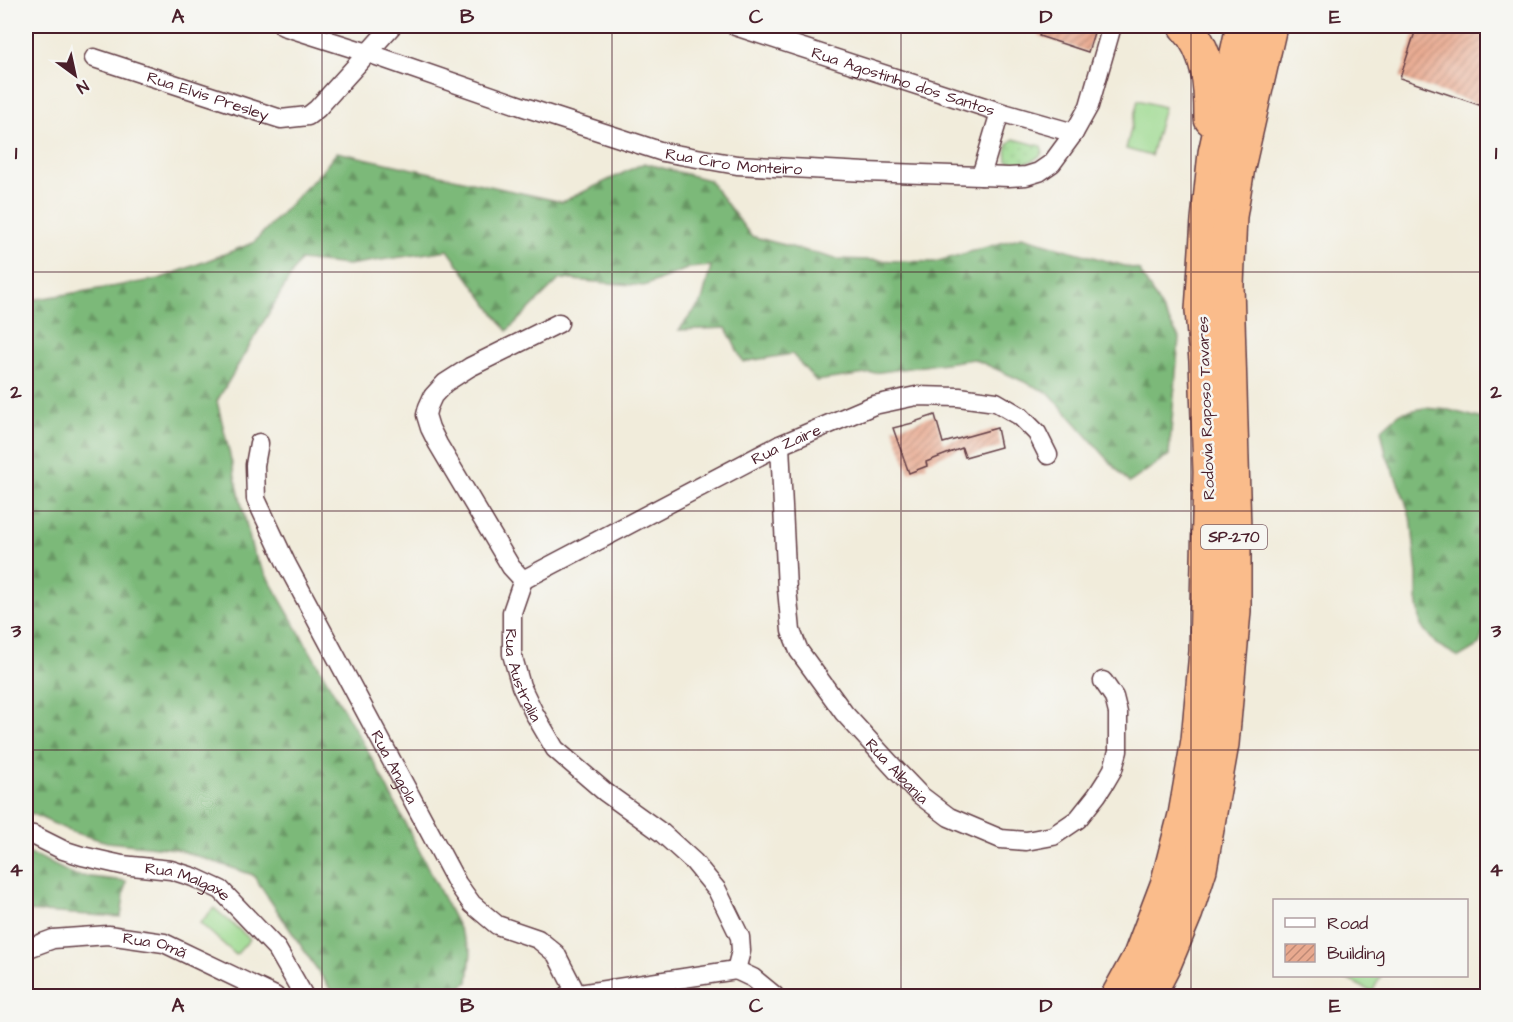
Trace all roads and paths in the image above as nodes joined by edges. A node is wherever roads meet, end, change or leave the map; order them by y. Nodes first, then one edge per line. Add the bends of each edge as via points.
1 (283, 26) edge
2 (392, 26) edge
3 (735, 26) edge
4 (1112, 26) edge
5 (1185, 26) edge
6 (1243, 26) edge
7 (1270, 26) edge
8 (368, 53) junction
9 (94, 58) dead end
10 (1000, 112) junction
11 (1074, 133) junction
12 (981, 176) junction
13 (1208, 220) junction
14 (559, 323) dead end
15 (259, 443) dead end
16 (780, 445) junction
17 (1048, 455) dead end
18 (1221, 533) junction
19 (523, 580) junction
20 (1102, 681) dead end
21 (26, 834) edge
22 (26, 949) edge
23 (736, 970) junction
24 (275, 996) edge
25 (304, 996) edge
26 (571, 996) edge
27 (775, 996) edge
28 (1118, 996) edge
29 (1148, 996) edge

1 - 8 street, Rua Ciro Monteiro
2 - 8 street, Rua Elvis Presley
3 - 10 street, Rua Agostinho dos Santos
4 - 11 street, Rua Ciro Monteiro via 1089,106
5 - 13 highway via 1194,34 1206,59 1211,98 1204,196
6 - 13 highway, Rodovia Raposo Tavares / SP-270 via 1215,153
7 - 18 highway, Rodovia Raposo Tavares / SP-270 via 1230,216
8 - 9 street, Rua Elvis Presley via 308,116 281,119
8 - 12 street, Rua Ciro Monteiro via 663,152 737,165
10 - 11 street, Rua Agostinho dos Santos
10 - 12 street
11 - 12 street, Rua Ciro Monteiro via 1053,162 1039,172 1026,176
13 - 18 highway, Rodovia Raposo Tavares / SP-270 via 1202,310 1210,472
14 - 19 street via 445,383 426,415 438,444 511,567
15 - 26 street, Rua Angola via 256,499 286,563 457,884 472,904 497,925 538,939 556,954
16 - 17 street, Rua Zaire via 874,405 916,396 958,397 996,402 1020,416 1037,432
16 - 19 street, Rua Zaire
16 - 20 street, Rua Albania via 787,589 791,631 799,651 844,713 920,795 949,818 1000,839 1026,841 1053,836 1078,819 1106,781 1118,751 1118,713 1114,697
18 - 28 highway, Rodovia Raposo Tavares / SP-270 via 1198,740 1185,815 1167,885 1140,956
18 - 29 highway, Rodovia Raposo Tavares / SP-270 via 1234,612 1222,744 1200,869 1186,912
19 - 23 street, Rua Australia via 512,612 512,654 534,713 555,749 662,833 717,890 740,937
21 - 25 street, Rua Malgaxe via 82,856 171,870 221,890 277,949
22 - 24 street, Rua Omã via 53,939 108,935 164,943
23 - 26 street
23 - 27 street

